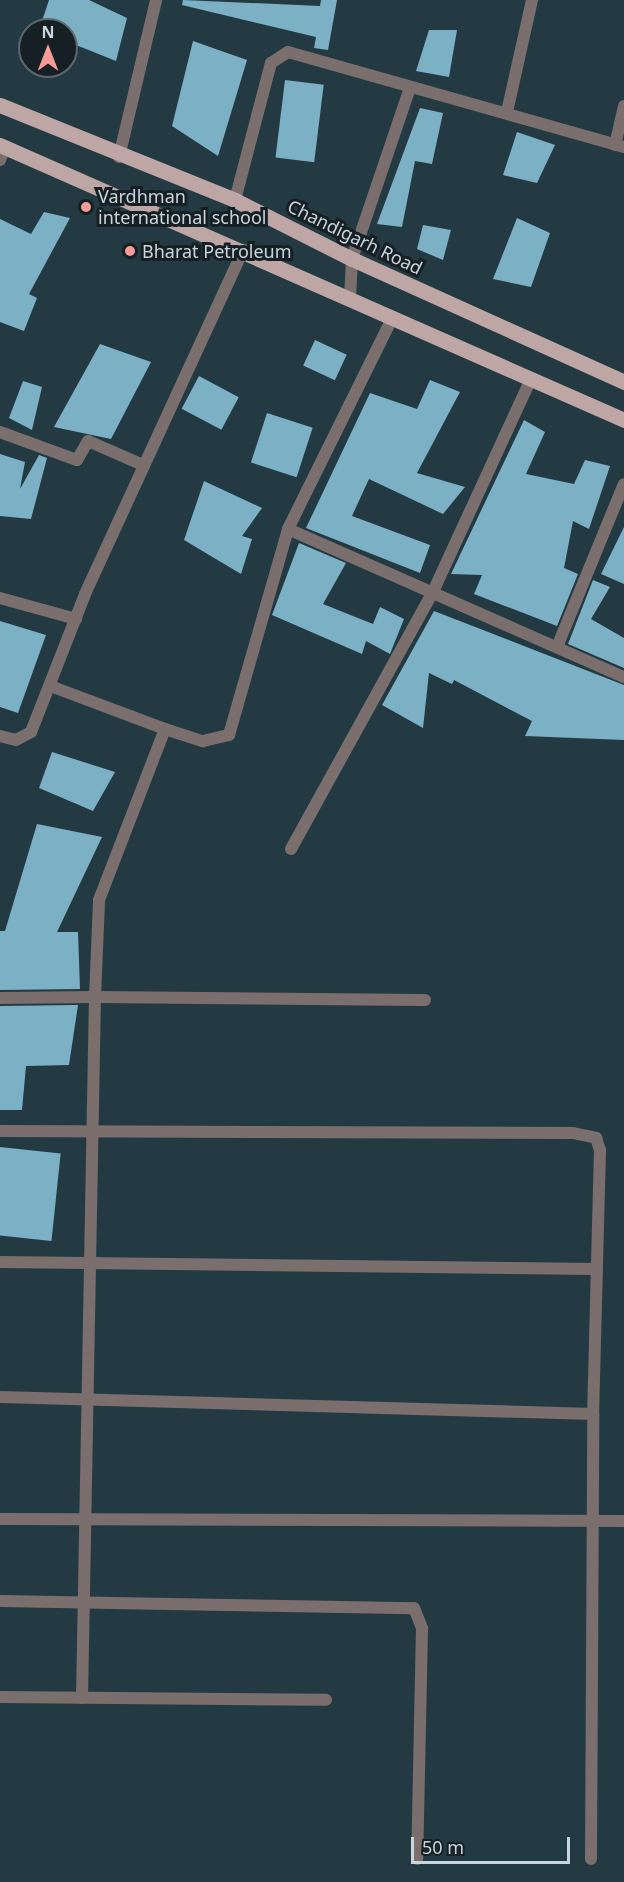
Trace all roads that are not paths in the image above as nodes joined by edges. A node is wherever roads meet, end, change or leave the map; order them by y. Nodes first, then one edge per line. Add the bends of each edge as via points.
1 (156, 0) edge
2 (532, 0) edge
3 (410, 88) junction
4 (0, 105) edge
5 (624, 106) edge
6 (507, 112) junction
7 (619, 146) edge
8 (2, 151) edge
9 (119, 157) junction
10 (235, 200) junction
11 (243, 250) junction
12 (352, 259) junction
13 (350, 298) junction
14 (392, 319) junction
15 (530, 381) junction
16 (624, 382) edge
17 (624, 420) edge
18 (0, 432) edge
19 (143, 465) junction
20 (624, 484) edge
21 (288, 529) junction
22 (432, 594) junction
23 (0, 598) edge
24 (76, 619) junction
25 (556, 646) junction
26 (624, 676) edge
27 (53, 687) junction
28 (165, 729) junction
29 (0, 736) edge
30 (291, 849) dead end
31 (95, 997) junction
32 (0, 998) edge
33 (425, 1000) dead end
34 (0, 1131) edge
35 (89, 1131) junction
36 (0, 1262) edge
37 (87, 1262) junction
38 (597, 1269) junction
39 (87, 1396) junction
40 (0, 1397) edge
41 (593, 1414) junction
42 (85, 1518) junction
43 (0, 1520) edge
44 (624, 1521) edge
45 (594, 1522) junction
46 (0, 1601) edge
47 (83, 1601) junction
48 (0, 1697) edge
49 (82, 1698) junction
50 (326, 1700) dead end
51 (417, 1859) dead end
52 (591, 1859) dead end

1 - 9 street
2 - 6 street
3 - 6 street
3 - 10 street via 312,55 281,53 271,63
3 - 12 street
4 - 9 main road, Chandigarh Road
5 - 7 street
6 - 7 street
8 - 11 main road
9 - 10 main road, Chandigarh Road
10 - 12 main road, Chandigarh Road
11 - 13 main road
11 - 19 street
12 - 13 street
12 - 16 main road, Chandigarh Road
13 - 14 main road
14 - 15 main road
14 - 21 street
15 - 17 main road
15 - 22 street
18 - 19 street via 77,460 88,441
19 - 24 street
20 - 25 street
21 - 22 street
21 - 28 street via 229,735 203,741
22 - 25 street
22 - 30 street
23 - 24 street
24 - 27 street
25 - 26 street
27 - 28 street
27 - 29 street via 31,732 16,740
28 - 31 street via 99,900
31 - 32 street
31 - 33 street
31 - 35 street
34 - 35 street
35 - 37 street
35 - 38 street via 592,1136 600,1150
36 - 37 street
37 - 38 street
37 - 39 street
38 - 41 street
39 - 40 street
39 - 41 street
39 - 42 street
41 - 45 street
42 - 43 street
42 - 45 street
42 - 47 street
44 - 45 street
45 - 52 street
46 - 47 street
47 - 49 street
47 - 51 street via 414,1608 422,1628
48 - 49 street
49 - 50 street

